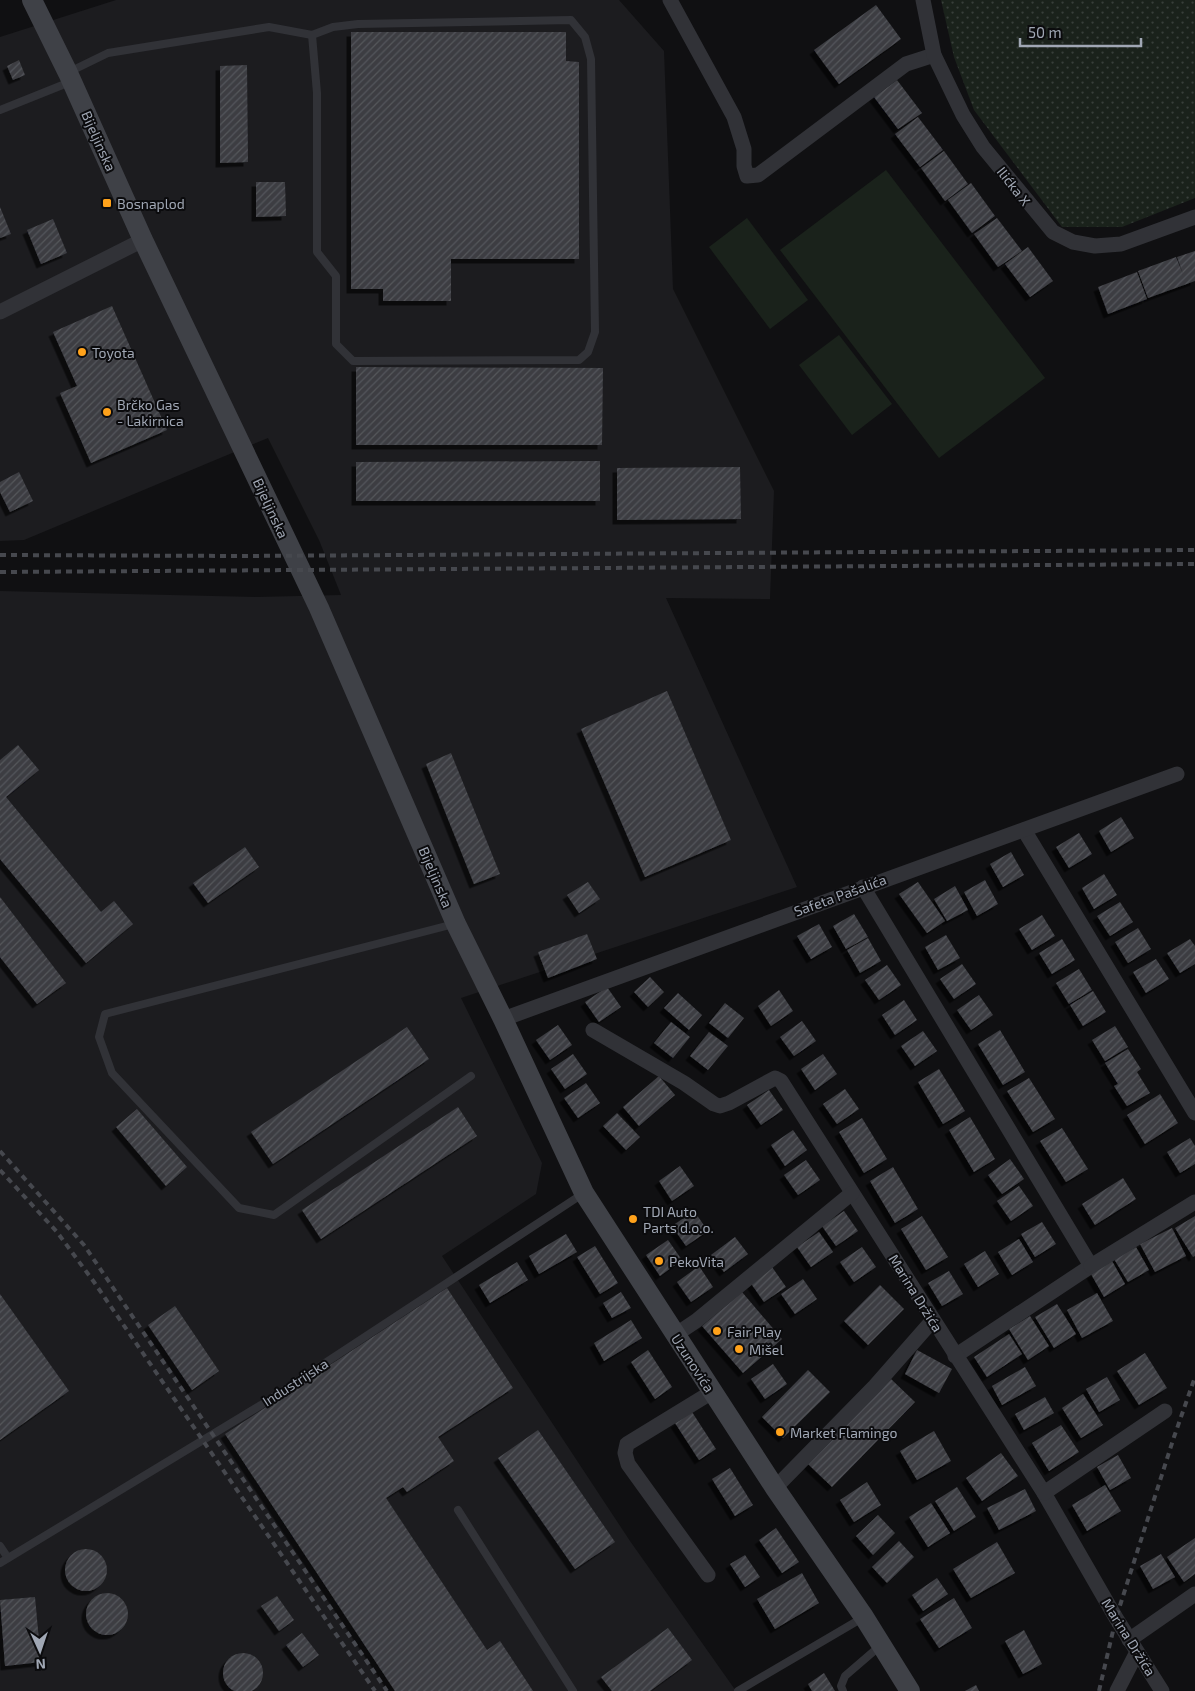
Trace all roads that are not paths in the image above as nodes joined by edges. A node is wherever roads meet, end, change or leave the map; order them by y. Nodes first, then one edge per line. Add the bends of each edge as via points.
1 (670, 0) edge
2 (923, 0) edge
3 (38, 1) edge
4 (312, 35) junction
5 (934, 55) junction
6 (70, 77) junction
7 (0, 110) edge
8 (1195, 217) edge
9 (143, 240) junction
10 (0, 312) edge
11 (1177, 774) dead end
12 (1024, 830) junction
13 (863, 887) junction
14 (456, 924) junction
15 (503, 1018) junction
16 (593, 1030) dead end
17 (471, 1076) dead end
18 (1195, 1113) edge
19 (584, 1193) junction
20 (852, 1193) junction
21 (1195, 1202) edge
22 (1091, 1266) junction
23 (933, 1320) junction
24 (674, 1335) junction
25 (955, 1356) junction
26 (712, 1392) junction
27 (1165, 1411) dead end
28 (775, 1488) junction
29 (1044, 1494) junction
30 (458, 1510) dead end
31 (0, 1546) edge
32 (8, 1558) junction
33 (0, 1563) edge
34 (708, 1575) dead end
35 (1195, 1594) edge
36 (864, 1617) junction
37 (881, 1645) junction
38 (1133, 1646) junction
39 (573, 1691) edge
40 (738, 1691) edge
41 (843, 1691) edge
42 (910, 1691) edge
43 (1117, 1691) edge
44 (1162, 1691) edge

1 - 5 street via 734,117 744,149 747,176 758,175 906,64
2 - 5 street, Ilićka X
3 - 6 main road, Bijeljinska
4 - 4 lane via 333,27 358,24 571,20 586,37 591,59 595,332 588,352 579,360 353,361 336,344 336,276 317,252 317,93
4 - 6 lane via 269,26 108,53
5 - 8 street, Ilićka X via 962,116 983,147 1053,232 1073,242 1095,246 1121,244
6 - 7 lane
6 - 9 main road, Bijeljinska
9 - 10 street
9 - 14 main road, Bijeljinska via 318,608
11 - 12 street, Safeta Pašalića
12 - 13 street, Safeta Pašalića
12 - 18 street
13 - 15 street, Safeta Pašalića
13 - 22 street
14 - 15 main road, Bijeljinska
14 - 17 lane via 104,1014 99,1037 112,1073 232,1201 239,1208 274,1215
15 - 19 main road, Uzunovića
16 - 20 street, Marina Držića via 720,1106 775,1078 781,1081
19 - 24 main road, Uzunovića
19 - 32 lane, Industrijska via 261,1405
20 - 23 street, Marina Držića
20 - 24 street
21 - 22 street
22 - 25 street
23 - 25 street, Marina Držića
23 - 28 street via 875,1386
24 - 26 main road, Uzunovića
25 - 29 street, Marina Držića
26 - 28 main road, Uzunovića
26 - 34 street via 627,1444 624,1453 628,1464
27 - 29 street
28 - 36 main road, Uzunovića
29 - 38 street, Marina Držića
30 - 39 lane
31 - 32 lane
32 - 33 lane, Industrijska
35 - 38 street
36 - 37 main road, Uzunovića
36 - 40 lane
37 - 41 lane via 845,1676 841,1686
37 - 42 main road, Uzunovića
38 - 43 street
38 - 44 street, Marina Držića

